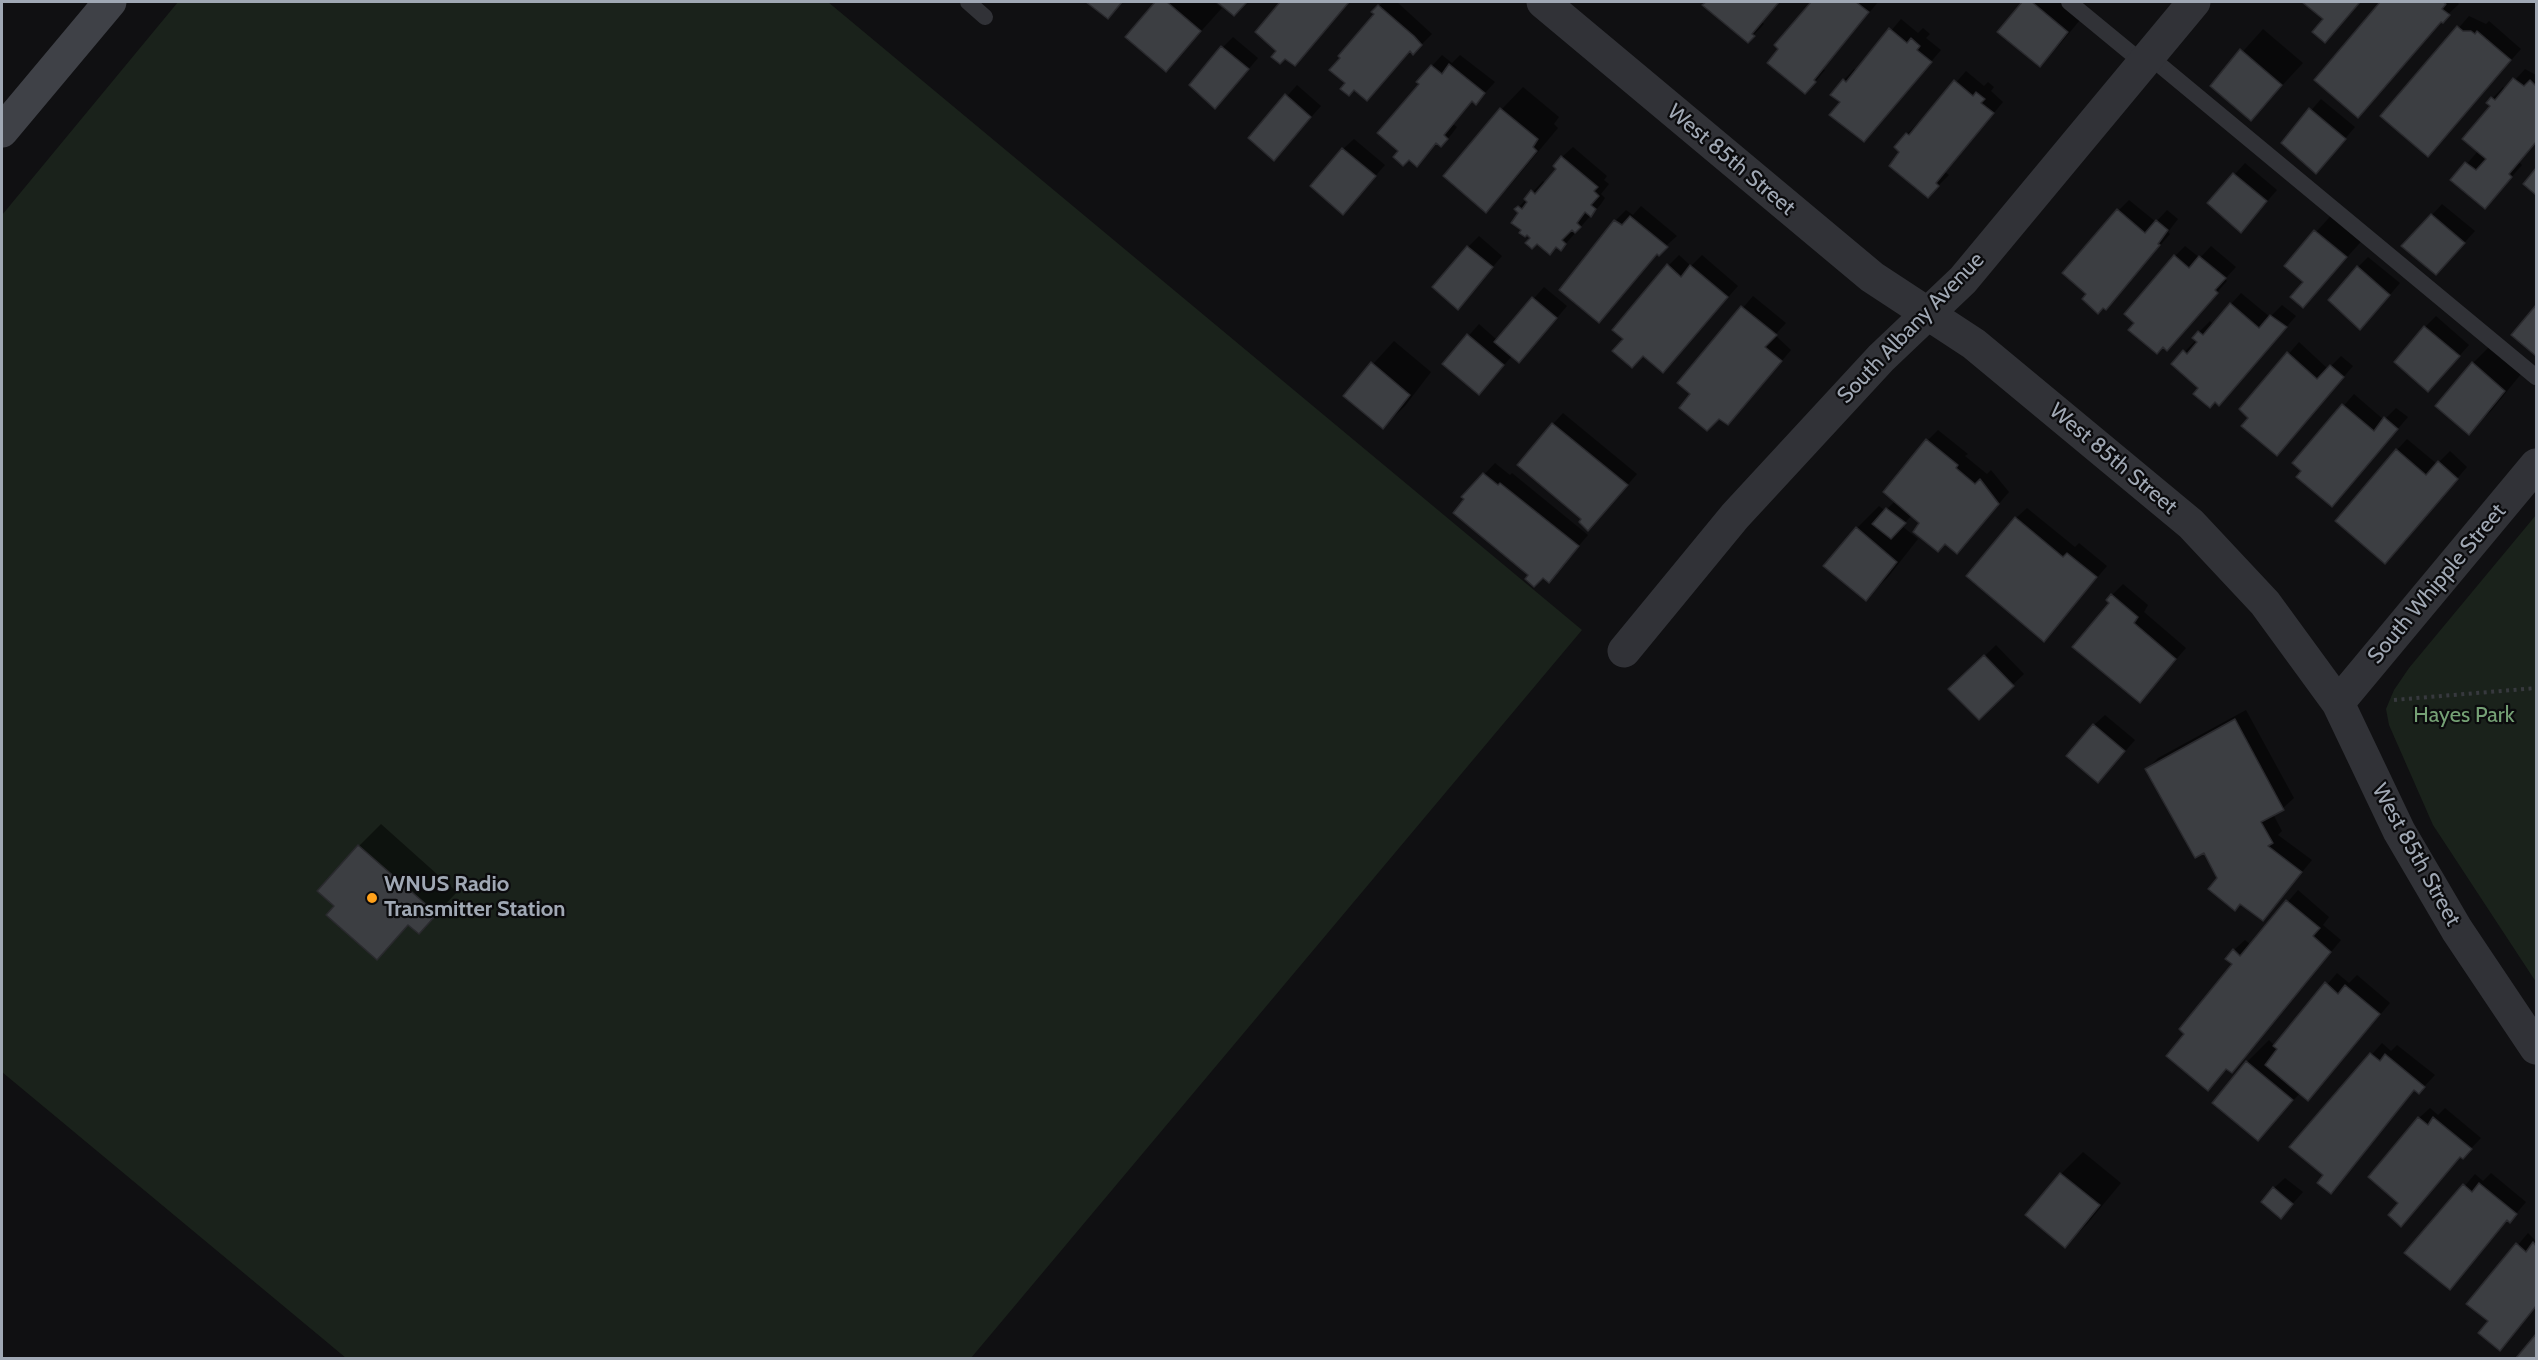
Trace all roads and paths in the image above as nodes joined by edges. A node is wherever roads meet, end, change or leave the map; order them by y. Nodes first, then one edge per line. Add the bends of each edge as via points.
1 (110, 2) edge
2 (968, 2) edge
3 (1543, 2) edge
4 (2069, 2) edge
5 (2194, 2) edge
6 (985, 16) dead end
7 (2146, 60) junction
8 (4, 124) edge
9 (1928, 313) junction
10 (2536, 377) edge
11 (2536, 465) edge
12 (1623, 651) dead end
13 (2536, 688) edge
14 (2385, 700) dead end
15 (2338, 703) junction
16 (2536, 1048) edge

1 - 8 main road
2 - 6 lane
3 - 9 street, West 85th Street via 1872,278
4 - 7 lane
5 - 7 street, South Albany Avenue
7 - 9 street, South Albany Avenue via 1963,280
7 - 10 lane
9 - 12 street, South Albany Avenue via 1881,358 1735,516
9 - 15 street, West 85th Street via 1974,344 2191,524 2265,603
11 - 15 street, South Whipple Street
13 - 14 path
15 - 16 street, West 85th Street via 2398,831 2457,930

